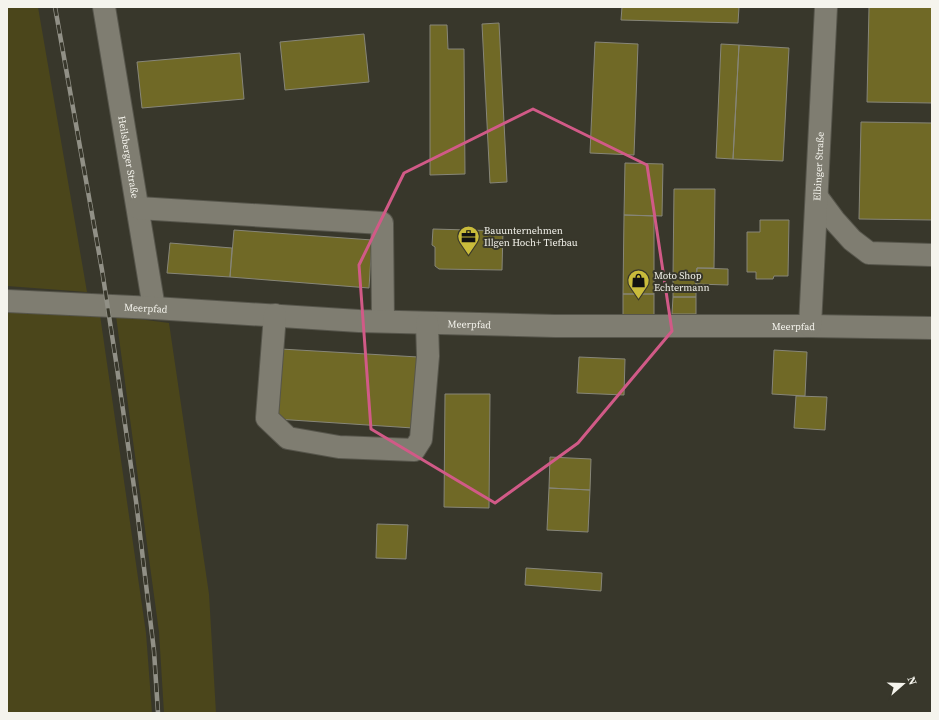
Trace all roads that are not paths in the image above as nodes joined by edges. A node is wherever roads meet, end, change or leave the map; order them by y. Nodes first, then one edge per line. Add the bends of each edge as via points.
1 (104, 7) edge
2 (826, 7) edge
3 (817, 197) junction
4 (138, 208) junction
5 (932, 255) edge
6 (7, 301) edge
7 (154, 308) junction
8 (275, 315) junction
9 (383, 321) junction
10 (427, 323) junction
11 (810, 326) junction
12 (932, 328) edge

1 - 4 street, Heilsberger Straße
2 - 3 street, Elbinger Straße
3 - 5 street via 852,240 869,253
3 - 11 street, Elbinger Straße
4 - 7 street, Heilsberger Straße
4 - 9 street via 382,223
6 - 7 street, Meerpfad
7 - 8 street, Meerpfad
8 - 9 street, Meerpfad
8 - 10 street via 267,418 288,438 339,447 414,450 421,439 428,356
9 - 10 street, Meerpfad
10 - 11 street, Meerpfad
11 - 12 street, Meerpfad

